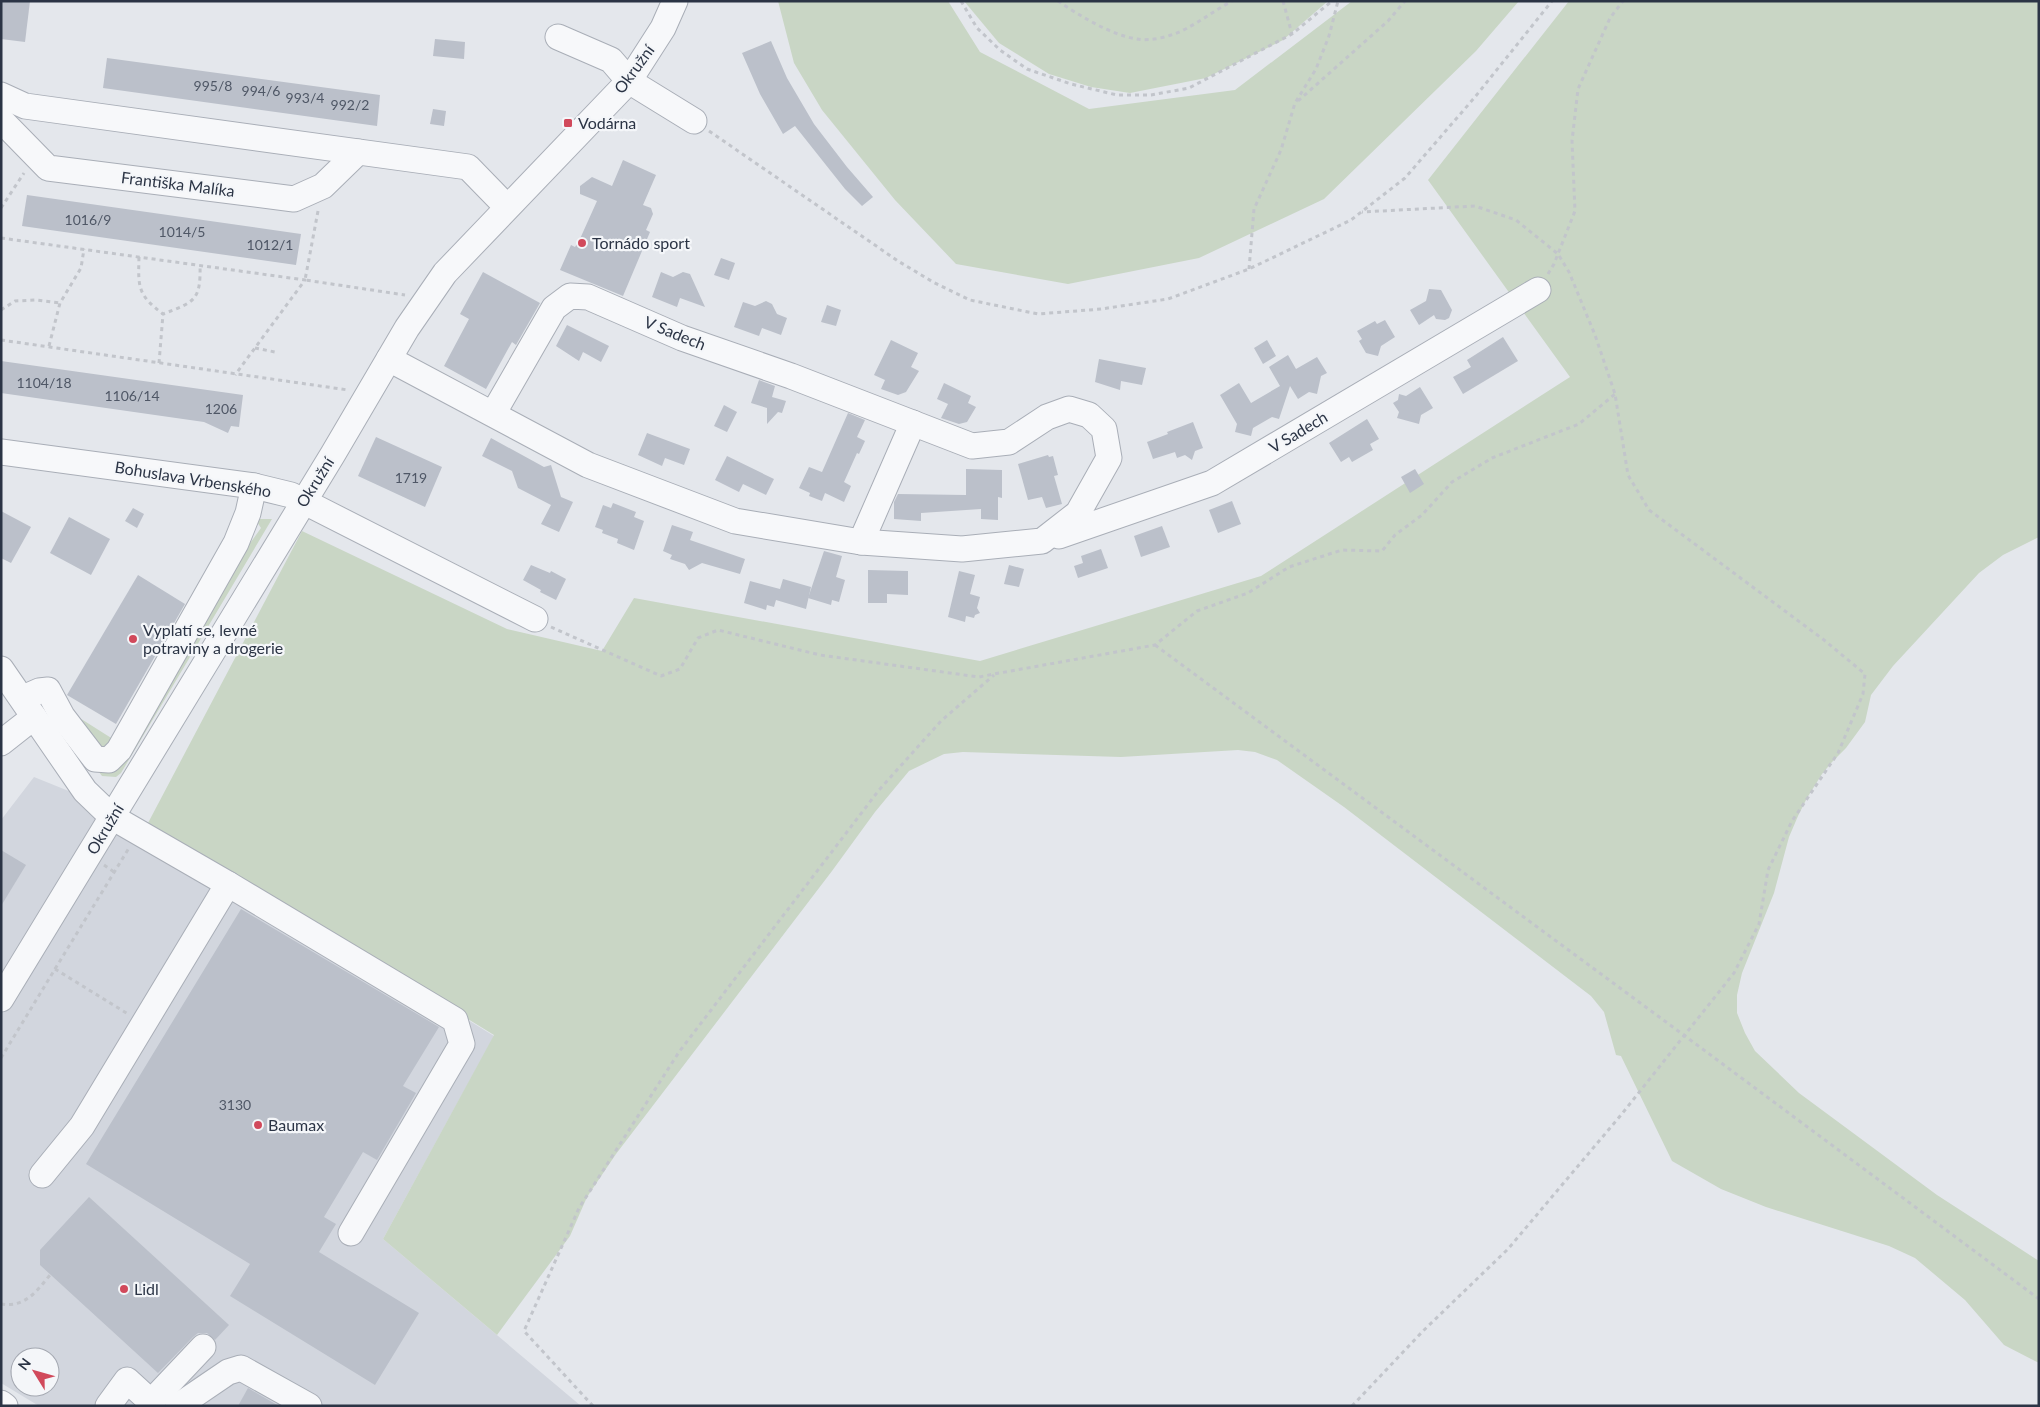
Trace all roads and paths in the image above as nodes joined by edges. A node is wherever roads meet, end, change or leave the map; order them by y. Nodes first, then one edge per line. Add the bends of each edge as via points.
1 (675, 1) edge
2 (961, 1) edge
3 (1058, 1) edge
4 (1232, 1) edge
5 (1283, 1) edge
6 (1332, 1) edge
7 (1338, 1) edge
8 (1404, 1) edge
9 (1552, 1) edge
10 (1623, 1) edge
11 (1292, 34) junction
12 (558, 37) dead end
13 (629, 81) junction
14 (1, 95) edge
15 (1296, 103) junction
16 (1, 120) edge
17 (694, 121) joint
18 (358, 152) junction
19 (36, 155) junction
20 (323, 186) junction
21 (1, 208) edge
22 (508, 208) junction
23 (1362, 212) junction
24 (1, 238) edge
25 (84, 249) junction
26 (1558, 254) junction
27 (139, 257) junction
28 (200, 265) junction
29 (1249, 270) junction
30 (305, 280) junction
31 (1538, 290) joint
32 (60, 303) junction
33 (421, 308) junction
34 (1, 310) edge
35 (163, 314) junction
36 (1, 340) edge
37 (48, 346) junction
38 (255, 348) junction
39 (275, 352) dead end
40 (389, 359) junction
41 (159, 363) junction
42 (235, 375) junction
43 (354, 391) dead end
44 (1615, 394) junction
45 (493, 414) junction
46 (913, 423) junction
47 (1, 452) edge
48 (254, 486) junction
49 (304, 501) junction
50 (861, 542) junction
51 (1042, 542) junction
52 (535, 619) joint
53 (1155, 645) junction
54 (1, 669) edge
55 (994, 674) junction
56 (28, 708) junction
57 (1, 743) edge
58 (112, 818) junction
59 (133, 842) dead end
60 (228, 884) junction
61 (55, 969) junction
62 (1, 999) edge
63 (144, 1024) junction
64 (1685, 1036) junction
65 (1, 1058) edge
66 (42, 1175) dead end
67 (351, 1233) dead end
68 (50, 1275) dead end
69 (2039, 1299) edge
70 (1, 1304) edge
71 (203, 1347) dead end
72 (1, 1403) edge
73 (153, 1404) edge
74 (5, 1406) edge
75 (108, 1406) edge
76 (178, 1406) edge
77 (310, 1406) edge
78 (593, 1406) edge
79 (1352, 1406) edge

1 - 13 street, Okružní via 663,28
2 - 11 path via 977,28 1027,70 1117,95 1151,95 1190,88
3 - 4 path via 1081,16 1138,40 1158,38 1188,28
5 - 11 path
6 - 11 path
7 - 15 path via 1319,61
8 - 15 path via 1388,21
9 - 23 path via 1405,178
10 - 26 path via 1610,18 1578,89 1572,141 1575,212
12 - 13 street via 611,60
13 - 17 street
13 - 22 street, Okružní
14 - 18 street via 25,106
15 - 29 path via 1281,150 1254,208
16 - 19 street, Františka Malíka
17 - 29 path via 898,261 970,300 1038,314 1101,309 1168,299
18 - 20 street, Františka Malíka
18 - 22 street via 468,167
19 - 20 street, Františka Malíka via 48,168 294,199
19 - 21 path
20 - 30 path
22 - 33 street, Okružní via 445,273
23 - 26 path via 1475,206 1516,220
23 - 29 path
24 - 25 path
25 - 27 path
25 - 32 path via 82,268
26 - 31 path
26 - 44 path via 1569,272 1595,335
27 - 28 path
27 - 35 path via 138,284 149,303
28 - 30 path
28 - 35 path via 201,286 190,304
30 - 33 path via 404,294
30 - 38 path
31 - 51 street, V Sadech via 1212,483
32 - 34 path via 15,301
32 - 37 path
33 - 40 street, Okružní
35 - 41 path
36 - 37 path
37 - 41 path
38 - 39 path
38 - 42 path
40 - 45 street, V Sadech
40 - 49 street, Okružní
41 - 42 path
42 - 43 path
44 - 53 path via 1579,424 1492,458 1452,482 1382,551 1342,550 1289,568 1248,593 1197,611
44 - 64 path via 1628,475 1649,510 1865,674 1863,694 1838,753 1792,821 1768,870 1759,924 1734,973
45 - 46 street, V Sadech via 554,308 570,296 588,297 682,338
45 - 50 street, V Sadech via 588,465 735,521
46 - 50 street
46 - 51 street, V Sadech via 972,446 1010,442 1047,417 1069,409 1089,415 1104,429 1110,458 1078,513
47 - 48 street, Bohuslava Vrbenského
48 - 49 street, Bohuslava Vrbenského
48 - 56 street via 248,514 236,543 119,750 109,760 95,758 62,716 48,690 40,691
49 - 52 street, Bohuslava Vrbenského
49 - 58 street, Okružní
50 - 51 street, V Sadech via 962,549
52 - 55 path via 661,676 680,669 698,638 718,630 820,655 979,677
53 - 55 path
53 - 64 path
54 - 56 street
55 - 78 path via 941,721 879,790 679,1052 579,1208 524,1331
56 - 57 street
56 - 58 street via 85,791
58 - 60 street
58 - 62 street, Okružní
59 - 61 path
60 - 63 street
60 - 67 street via 455,1020 462,1044
61 - 63 path
61 - 65 path
63 - 66 street via 82,1126
64 - 69 path
64 - 79 path via 1508,1249
68 - 70 path via 25,1302
71 - 73 street
72 - 74 street
73 - 75 street via 128,1380
76 - 77 street via 228,1372 241,1368

